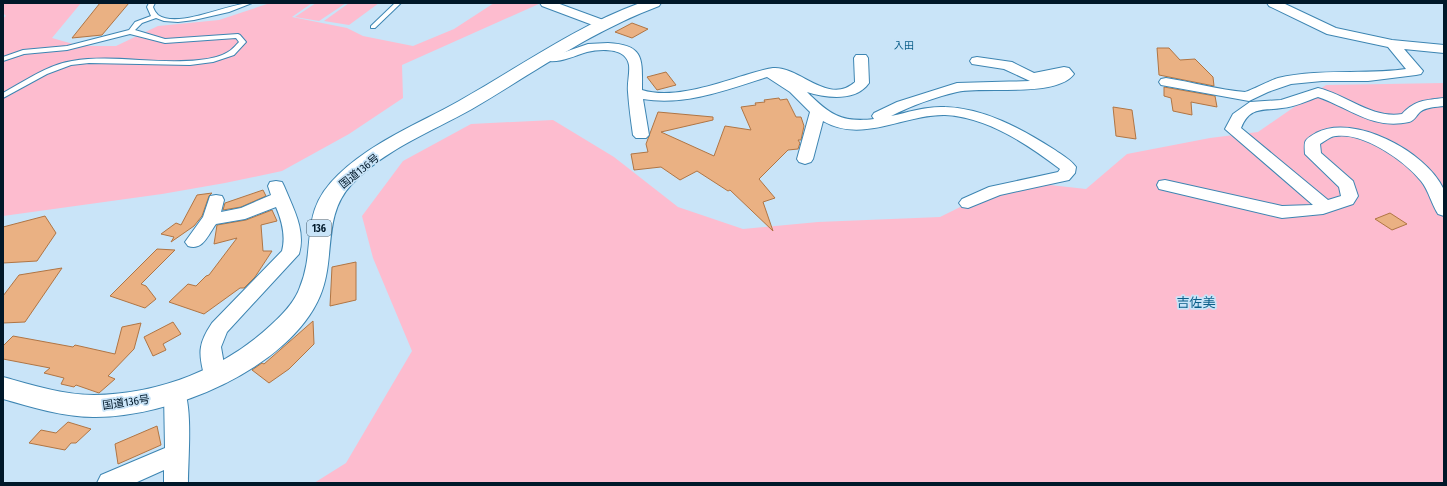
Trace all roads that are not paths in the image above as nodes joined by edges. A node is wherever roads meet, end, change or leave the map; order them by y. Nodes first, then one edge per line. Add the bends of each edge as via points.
1 (152, 3) edge
2 (249, 3) edge
3 (398, 3) edge
4 (546, 3) edge
5 (654, 3) edge
6 (1274, 3) edge
7 (154, 17) junction
8 (602, 24) junction
9 (373, 26) dead end
10 (132, 31) junction
11 (1392, 44) junction
12 (1444, 49) edge
13 (547, 57) junction
14 (861, 58) dead end
15 (3, 59) edge
16 (978, 61) dead end
17 (769, 73) junction
18 (1166, 82) dead end
19 (635, 92) junction
20 (3, 96) edge
21 (1252, 101) junction
22 (1444, 102) edge
23 (818, 111) junction
24 (864, 124) junction
25 (641, 135) dead end
26 (805, 159) dead end
27 (1165, 185) dead end
28 (216, 200) dead end
29 (968, 203) dead end
30 (1325, 206) junction
31 (1444, 210) edge
32 (211, 218) junction
33 (194, 242) dead end
34 (215, 376) junction
35 (3, 388) edge
36 (175, 393) junction
37 (176, 454) junction
38 (174, 481) edge
39 (109, 483) edge

1 - 7 lane via 150,13
2 - 7 lane via 226,12 190,19
3 - 9 lane
4 - 8 street
5 - 8 highway, 国道136号 / 136
6 - 11 street via 1332,31
7 - 10 lane via 137,23 132,27
8 - 13 highway, 国道136号 / 136
10 - 15 lane via 67,48 23,52
10 - 20 lane via 165,41 238,36 243,42 235,52 209,62 72,62 46,72
11 - 12 street
11 - 21 street via 1416,71 1368,77 1296,78 1259,89
13 - 19 street via 564,57 586,48 624,49 631,54 635,62
13 - 34 highway, 国道136号 / 136 via 408,136 372,158 348,177 334,191 325,208 318,233 318,261 314,284 306,299 284,329 264,346
14 - 17 street via 862,83 848,92 808,88 787,75
16 - 24 street via 993,61 1007,65 1032,77 1064,71 1066,74 1051,82 1029,85 957,87 902,105
17 - 19 street via 707,91 655,96
17 - 23 street via 796,89
18 - 21 street
19 - 25 street
21 - 22 street via 1282,104 1318,92 1375,118 1394,120 1406,118 1416,108 1427,104
21 - 30 street via 1238,117 1233,129
23 - 24 street via 836,122
23 - 26 street
24 - 29 street via 943,111 979,117 1008,128 1068,167 1067,173 1062,176 995,191
27 - 30 street via 1282,212 1317,210
28 - 32 street
30 - 31 street via 1346,200 1350,196 1347,185 1313,154 1312,142 1334,131 1340,131 1363,134 1395,152 1416,168 1433,186
32 - 33 street
32 - 34 street via 243,214 278,192 292,227 294,246 290,254 219,328 211,347
34 - 36 highway, 国道136号 / 136
35 - 36 highway, 国道136号 / 136 via 52,401 94,406 141,401
36 - 37 street
37 - 38 street
37 - 39 street

